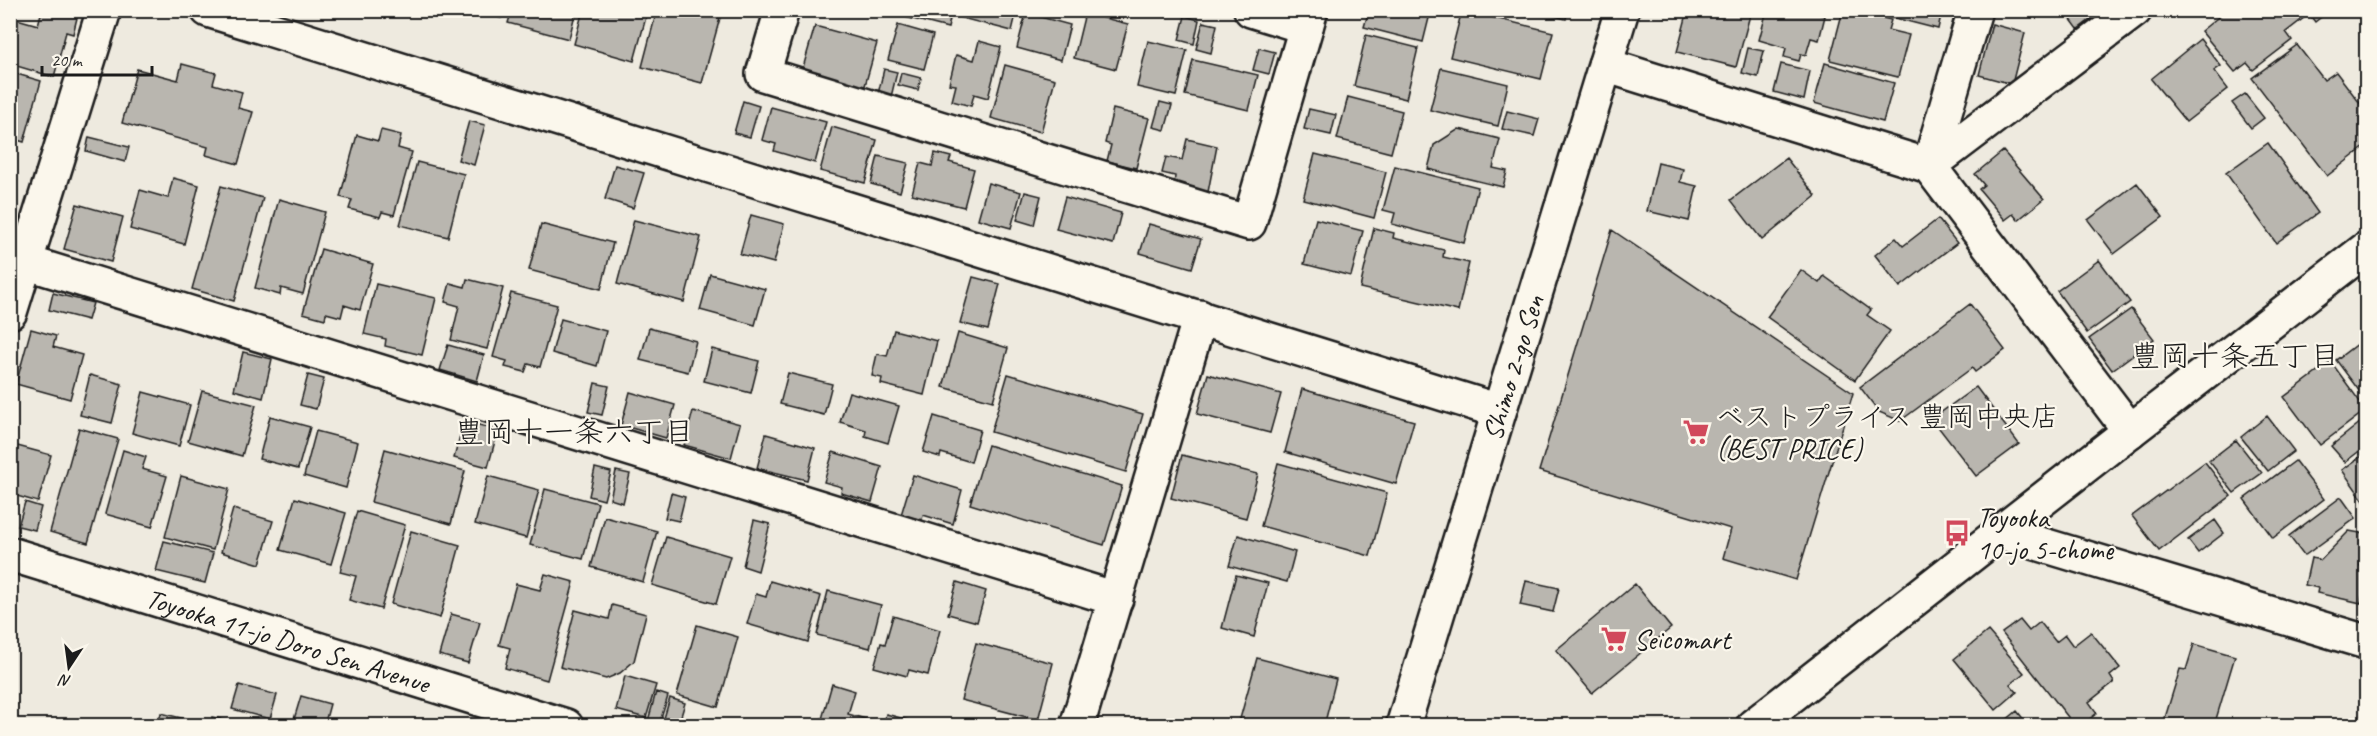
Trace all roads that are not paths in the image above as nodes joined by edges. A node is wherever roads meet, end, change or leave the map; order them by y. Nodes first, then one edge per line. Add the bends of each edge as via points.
1 (104, 10) edge
2 (208, 10) edge
3 (782, 10) edge
4 (1251, 10) edge
5 (1622, 10) edge
6 (1975, 10) edge
7 (2135, 10) edge
8 (1309, 19) edge
9 (1605, 65) junction
10 (1929, 166) junction
11 (2367, 249) edge
12 (25, 262) junction
13 (10, 312) edge
14 (1200, 317) junction
15 (1499, 411) junction
16 (2130, 431) junction
17 (2000, 532) junction
18 (10, 554) edge
19 (1116, 599) junction
20 (2367, 642) edge
21 (566, 726) edge
22 (1077, 726) edge
23 (1403, 726) edge
24 (1753, 726) edge

1 - 12 street
2 - 14 street
3 - 8 street via 763,74 1249,223
4 - 8 street
5 - 9 street, Shimo 2-go Sen
6 - 10 street
7 - 10 street
9 - 10 street
9 - 15 street, Shimo 2-go Sen
10 - 16 street
11 - 16 street
12 - 13 street
12 - 19 street
14 - 15 street
14 - 19 street
15 - 23 street, Shimo 2-go Sen
16 - 17 street
17 - 20 street
17 - 24 street
18 - 21 street, Toyooka 11-jo Doro Sen Avenue
19 - 22 street

